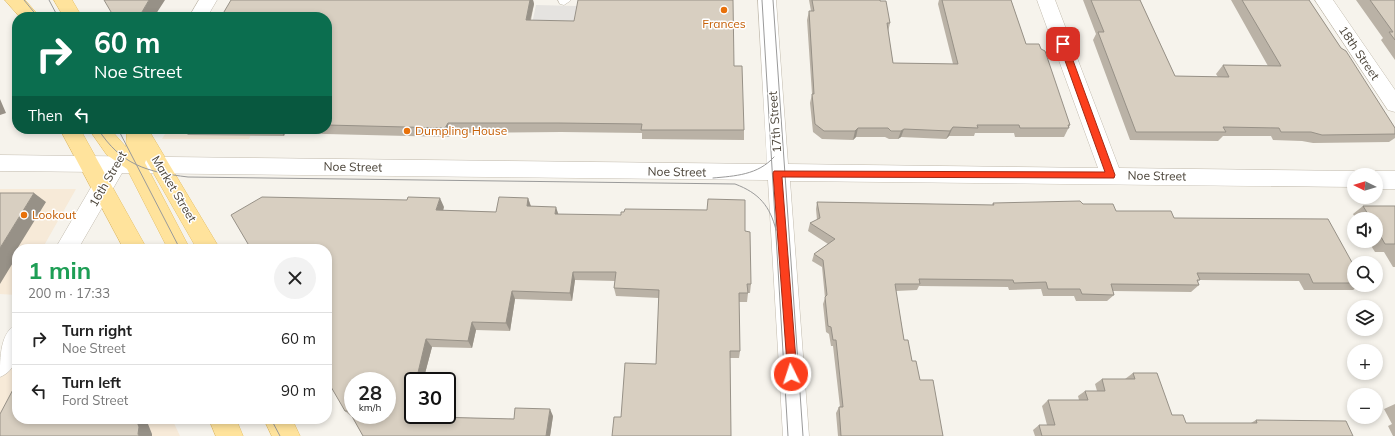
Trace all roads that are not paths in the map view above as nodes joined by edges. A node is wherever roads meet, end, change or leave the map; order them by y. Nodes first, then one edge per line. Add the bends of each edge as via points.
1 (9, 0) edge
2 (14, 0) edge
3 (63, 0) edge
4 (208, 0) edge
5 (767, 0) edge
6 (1046, 0) edge
7 (1324, 0) edge
8 (13, 12) edge
9 (27, 12) edge
10 (70, 12) edge
11 (201, 12) edge
12 (1395, 105) edge
13 (73, 134) edge
14 (102, 134) edge
15 (135, 134) edge
16 (140, 134) edge
17 (124, 161) junction
18 (0, 163) edge
19 (88, 163) junction
20 (159, 164) junction
21 (777, 173) junction
22 (1111, 175) junction
23 (1347, 179) edge
24 (1383, 180) edge
25 (1395, 180) edge
26 (102, 188) junction
27 (69, 244) edge
28 (133, 244) edge
29 (176, 244) edge
30 (206, 244) edge
31 (12, 344) edge
32 (0, 365) edge
33 (224, 424) edge
34 (280, 424) edge
35 (283, 424) edge
36 (230, 436) edge
37 (287, 436) edge
38 (796, 436) edge

1 - 8 main road
2 - 9 main road
3 - 10 main road
4 - 11 street
5 - 21 street, 17th Street
6 - 22 street
7 - 12 street, 18th Street
13 - 19 main road
14 - 17 main road
15 - 17 main road, Market Street
16 - 20 main road, Market Street
17 - 19 street, Noe Street
17 - 20 street, Noe Street
17 - 26 street, 16th Street
17 - 29 main road, Market Street
18 - 19 street, Noe Street
19 - 26 main road
20 - 21 street, Noe Street
20 - 30 main road, Market Street
21 - 22 street, Noe Street
21 - 38 street, 17th Street
22 - 23 street, Noe Street
24 - 25 street
26 - 27 street, 16th Street
26 - 28 main road
31 - 32 street
33 - 36 main road
34 - 37 main road
35 - 37 main road

